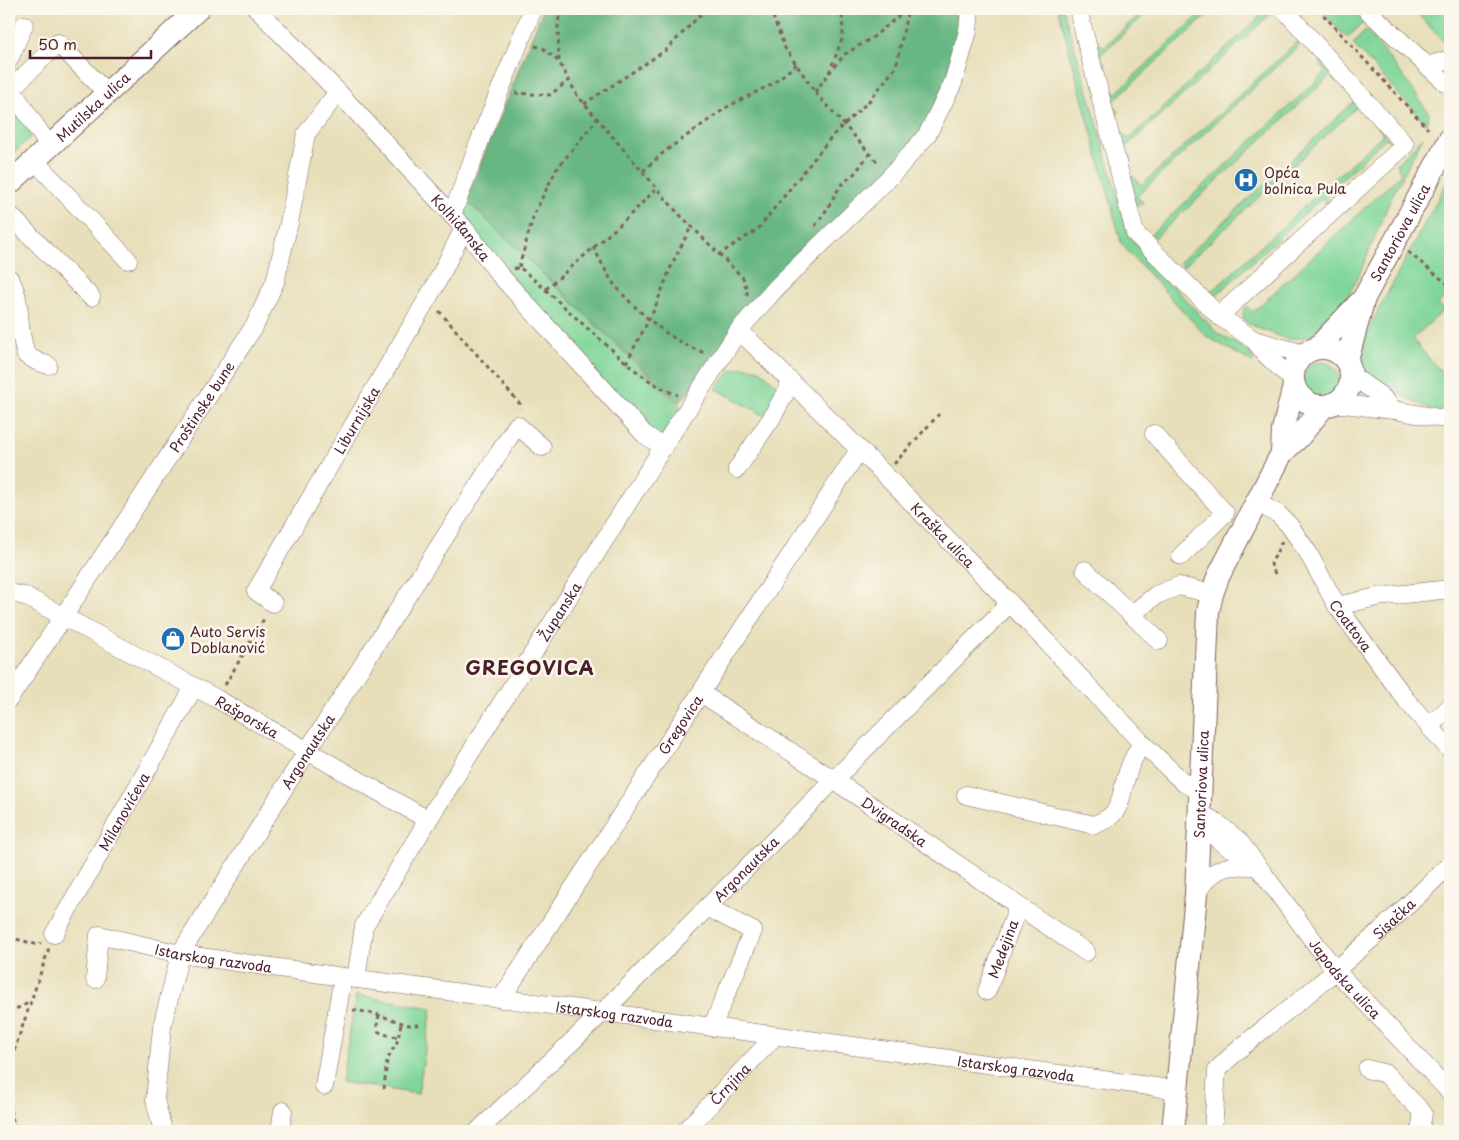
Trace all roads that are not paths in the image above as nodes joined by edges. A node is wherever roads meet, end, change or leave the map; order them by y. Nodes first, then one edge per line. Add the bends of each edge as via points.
1 (198, 9) edge
2 (257, 9) edge
3 (533, 9) edge
4 (970, 9) edge
5 (1078, 9) edge
6 (1284, 9) edge
7 (1366, 9) edge
8 (24, 25) dead end
9 (9, 59) edge
10 (1450, 59) edge
11 (1427, 66) junction
12 (1450, 85) edge
13 (338, 92) junction
14 (107, 93) junction
15 (1450, 139) edge
16 (42, 153) junction
17 (9, 184) edge
18 (9, 214) edge
19 (452, 215) junction
20 (464, 228) junction
21 (128, 260) dead end
22 (9, 278) edge
23 (91, 297) dead end
24 (1364, 298) junction
25 (1219, 316) junction
26 (743, 325) junction
27 (1254, 340) junction
28 (1310, 351) junction
29 (48, 365) dead end
30 (1349, 368) junction
31 (791, 383) junction
32 (1294, 383) junction
33 (1329, 404) junction
34 (1394, 410) junction
35 (1450, 420) edge
36 (1154, 434) dead end
37 (542, 447) dead end
38 (663, 447) junction
39 (859, 450) junction
40 (1282, 453) junction
41 (737, 469) dead end
42 (1256, 502) junction
43 (1225, 513) junction
44 (1242, 529) junction
45 (1181, 556) dead end
46 (1084, 570) dead end
47 (1450, 589) edge
48 (9, 593) edge
49 (1212, 594) junction
50 (273, 603) road end
51 (1010, 603) junction
52 (1337, 606) junction
53 (1131, 614) junction
54 (63, 616) junction
55 (1158, 640) dead end
56 (194, 687) junction
57 (701, 693) junction
58 (9, 699) edge
59 (1450, 707) edge
60 (1429, 726) junction
61 (1142, 743) junction
62 (308, 750) junction
63 (1450, 750) edge
64 (834, 780) junction
65 (1201, 791) junction
66 (966, 795) dead end
67 (1200, 817) junction
68 (428, 820) junction
69 (1255, 862) junction
70 (1450, 864) edge
71 (1196, 895) junction
72 (707, 907) junction
73 (1018, 907) junction
74 (54, 934) road end
75 (1086, 952) dead end
76 (180, 954) junction
77 (1336, 971) junction
78 (350, 978) junction
79 (94, 979) dead end
80 (987, 991) dead end
81 (501, 999) junction
82 (603, 1012) junction
83 (712, 1027) junction
84 (775, 1036) junction
85 (1367, 1069) dead end
86 (324, 1086) dead end
87 (1178, 1090) junction
88 (1450, 1092) edge
89 (283, 1111) dead end
90 (163, 1131) edge
91 (280, 1131) edge
92 (478, 1131) edge
93 (685, 1131) edge
94 (1173, 1131) edge
95 (1214, 1131) edge
96 (1420, 1131) edge

1 - 14 main road, Mutilska ulica
2 - 13 street, Kolhiđanska
3 - 19 street
4 - 26 street, Županska via 968,31 953,84 927,135 890,177 777,286
5 - 25 street via 1135,233
6 - 25 street via 1405,145
7 - 11 street
8 - 9 street
10 - 11 street
11 - 12 street
13 - 19 street, Kolhiđanska
13 - 54 street, Proštinske bune via 306,134 290,223 275,282 255,325
14 - 16 main road, Mutilska ulica
14 - 16 street via 58,43 11,89
15 - 24 main road, Santoriova ulica
16 - 17 main road, Mutilska ulica
16 - 21 street
18 - 23 street
19 - 20 street, Kolhiđanska
20 - 38 street, Kolhiđanska via 499,274 644,434
20 - 50 street, Liburnijska via 428,298 256,591
22 - 29 street via 14,285 26,355
24 - 28 main road, Santoriova ulica
24 - 30 main road, Santoriova ulica
25 - 27 street
26 - 31 street, Kraška ulica
26 - 38 street, Županska
27 - 28 street
27 - 32 street
28 - 30 main road via 1334,350
28 - 32 main road via 1297,361 1293,370
30 - 33 main road via 1347,392
30 - 34 street
31 - 39 street, Kraška ulica
31 - 41 street
32 - 33 main road via 1306,401 1314,405
32 - 40 main road, Santoriova ulica via 1283,430
33 - 34 street
33 - 40 main road, Santoriova ulica
34 - 35 street
36 - 43 street
37 - 62 street, Argonautska via 517,425
38 - 68 street, Županska
39 - 51 street, Kraška ulica
39 - 57 street, Gregovica
40 - 42 main road, Santoriova ulica
42 - 44 main road, Santoriova ulica
42 - 52 street, Coattova via 1278,514 1289,525
43 - 44 street
43 - 45 street
44 - 49 main road, Santoriova ulica
46 - 53 street
47 - 52 street via 1377,597
48 - 54 street, Rašporska via 25,596
49 - 53 street via 1179,586 1156,595
49 - 65 main road, Santoriova ulica via 1208,612
51 - 61 street, Kraška ulica
51 - 64 street, Argonautska
52 - 60 street, Coattova
53 - 55 street
54 - 56 street, Rašporska
54 - 58 street, Proštinske bune
56 - 62 street, Rašporska
56 - 74 street, Milanovićeva
57 - 64 street, Dvigradska
57 - 81 street, Gregovica
59 - 60 street
60 - 63 street, Coattova
61 - 65 street, Kraška ulica via 1184,782
61 - 66 street via 1132,761 1117,810 1107,820 1094,825
62 - 68 street, Rašporska
62 - 76 street, Argonautska
64 - 72 street, Argonautska
64 - 73 street, Dvigradska
65 - 67 main road, Santoriova ulica
67 - 69 street via 1212,836
67 - 71 main road, Santoriova ulica
68 - 78 street, Županska via 364,926
69 - 71 street via 1219,869 1209,876
69 - 77 street, Japodska ulica
70 - 77 street, Sisačka
71 - 87 main road, Santoriova ulica
72 - 82 street, Argonautska
72 - 83 street via 753,931
73 - 75 street, Dvigradska
73 - 80 street, Medejina
76 - 78 street, Istarskog razvoda
76 - 79 street, Istarskog razvoda via 99,935
76 - 90 street, Argonautska via 162,1027 154,1100
77 - 88 street, Japodska ulica
77 - 95 street, Sisačka via 1217,1070
78 - 81 street, Istarskog razvoda
78 - 86 street, Županska via 337,1008
81 - 82 street, Istarskog razvoda
82 - 83 street, Istarskog razvoda
82 - 92 street, Argonautska
83 - 84 street, Istarskog razvoda
84 - 87 street, Istarskog razvoda
84 - 93 street, Črnjina
85 - 96 street via 1386,1074 1422,1113
87 - 94 main road, Santoriova ulica
89 - 91 street

